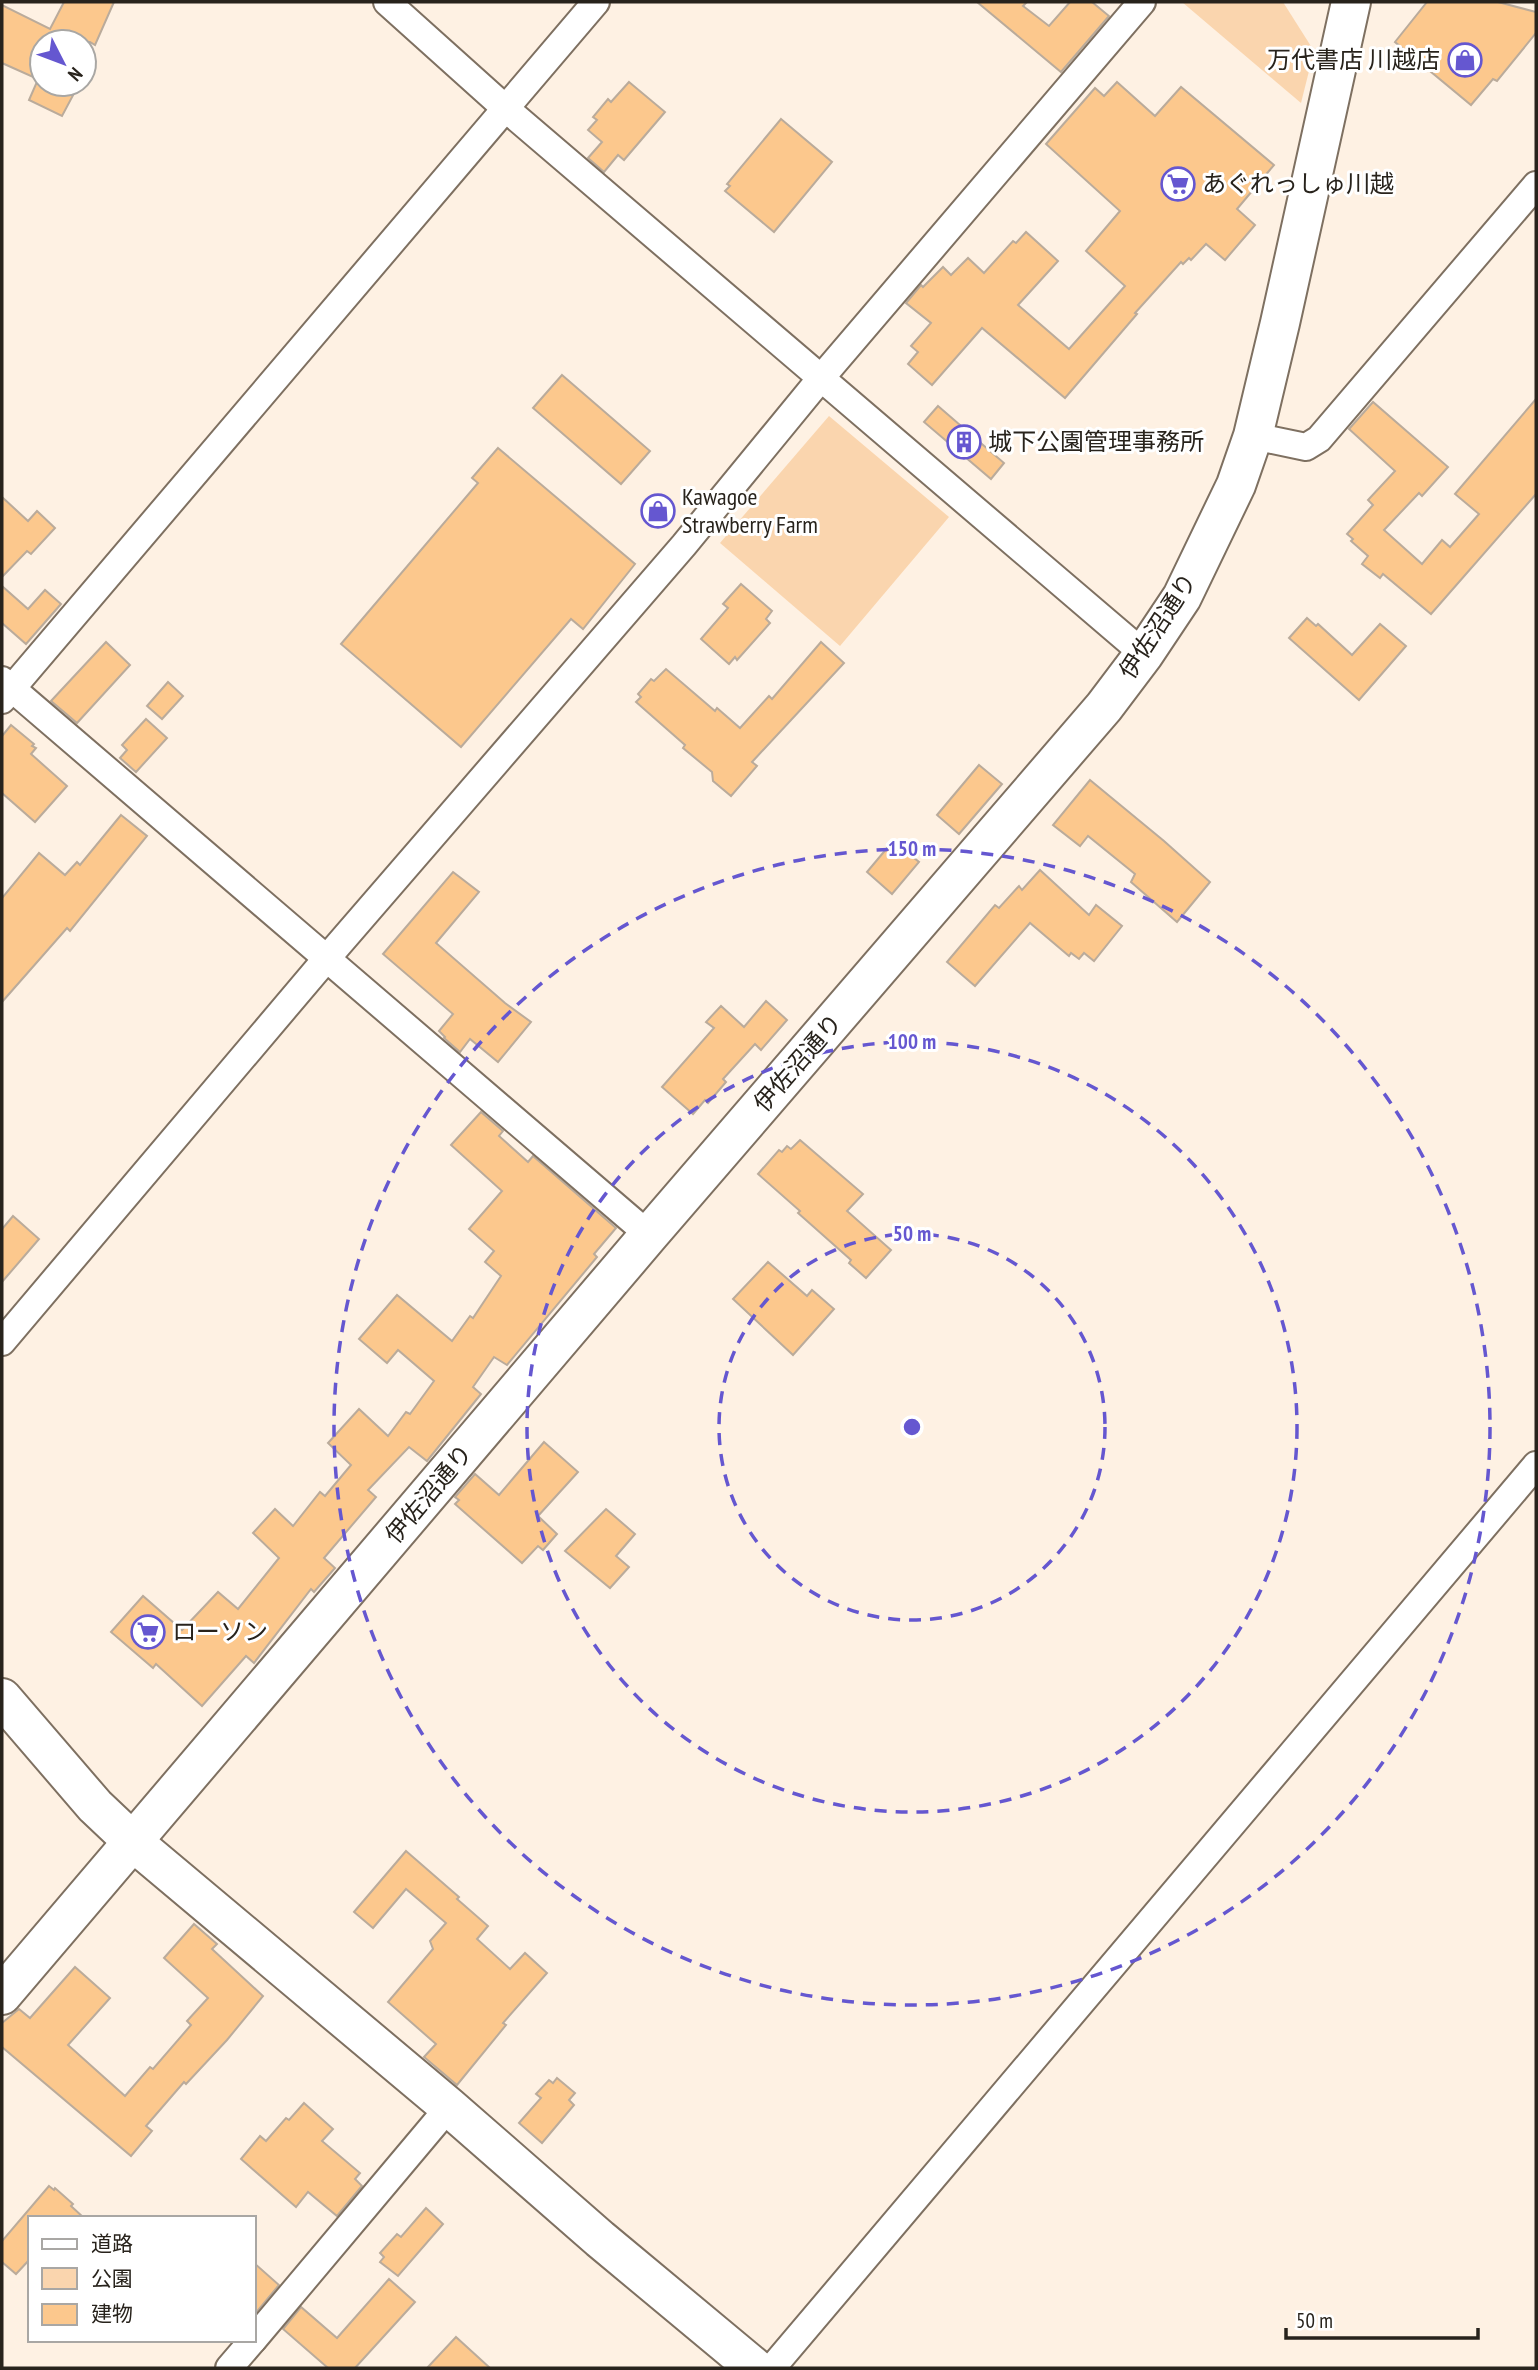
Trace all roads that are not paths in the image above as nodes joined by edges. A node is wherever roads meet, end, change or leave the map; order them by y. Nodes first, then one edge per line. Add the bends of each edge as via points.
1 (387, 2) edge
2 (596, 2) edge
3 (1142, 2) edge
4 (1351, 2) edge
5 (505, 108) junction
6 (1536, 184) edge
7 (821, 378) junction
8 (1253, 436) junction
9 (1144, 654) junction
10 (5, 690) edge
11 (327, 958) junction
12 (649, 1235) junction
13 (2, 1342) edge
14 (1536, 1465) edge
15 (2, 1698) edge
16 (132, 1841) junction
17 (2, 1994) edge
18 (449, 2107) junction
19 (256, 2336) edge
20 (251, 2342) edge
21 (229, 2368) edge
22 (755, 2368) edge
23 (772, 2368) edge

1 - 5 street
2 - 5 street
3 - 7 street
4 - 8 street, 伊佐沼通り
5 - 7 street
5 - 10 street
6 - 8 street via 1319,439 1306,447
7 - 9 street
7 - 11 street via 684,545
8 - 9 street, 伊佐沼通り via 1236,485 1182,597
9 - 12 street, 伊佐沼通り via 1104,707
10 - 11 street
11 - 12 street
11 - 13 street
12 - 16 street, 伊佐沼通り
14 - 23 street
15 - 16 street via 95,1806
16 - 17 street, 伊佐沼通り
16 - 18 street
18 - 19 street
18 - 22 street
20 - 21 street

